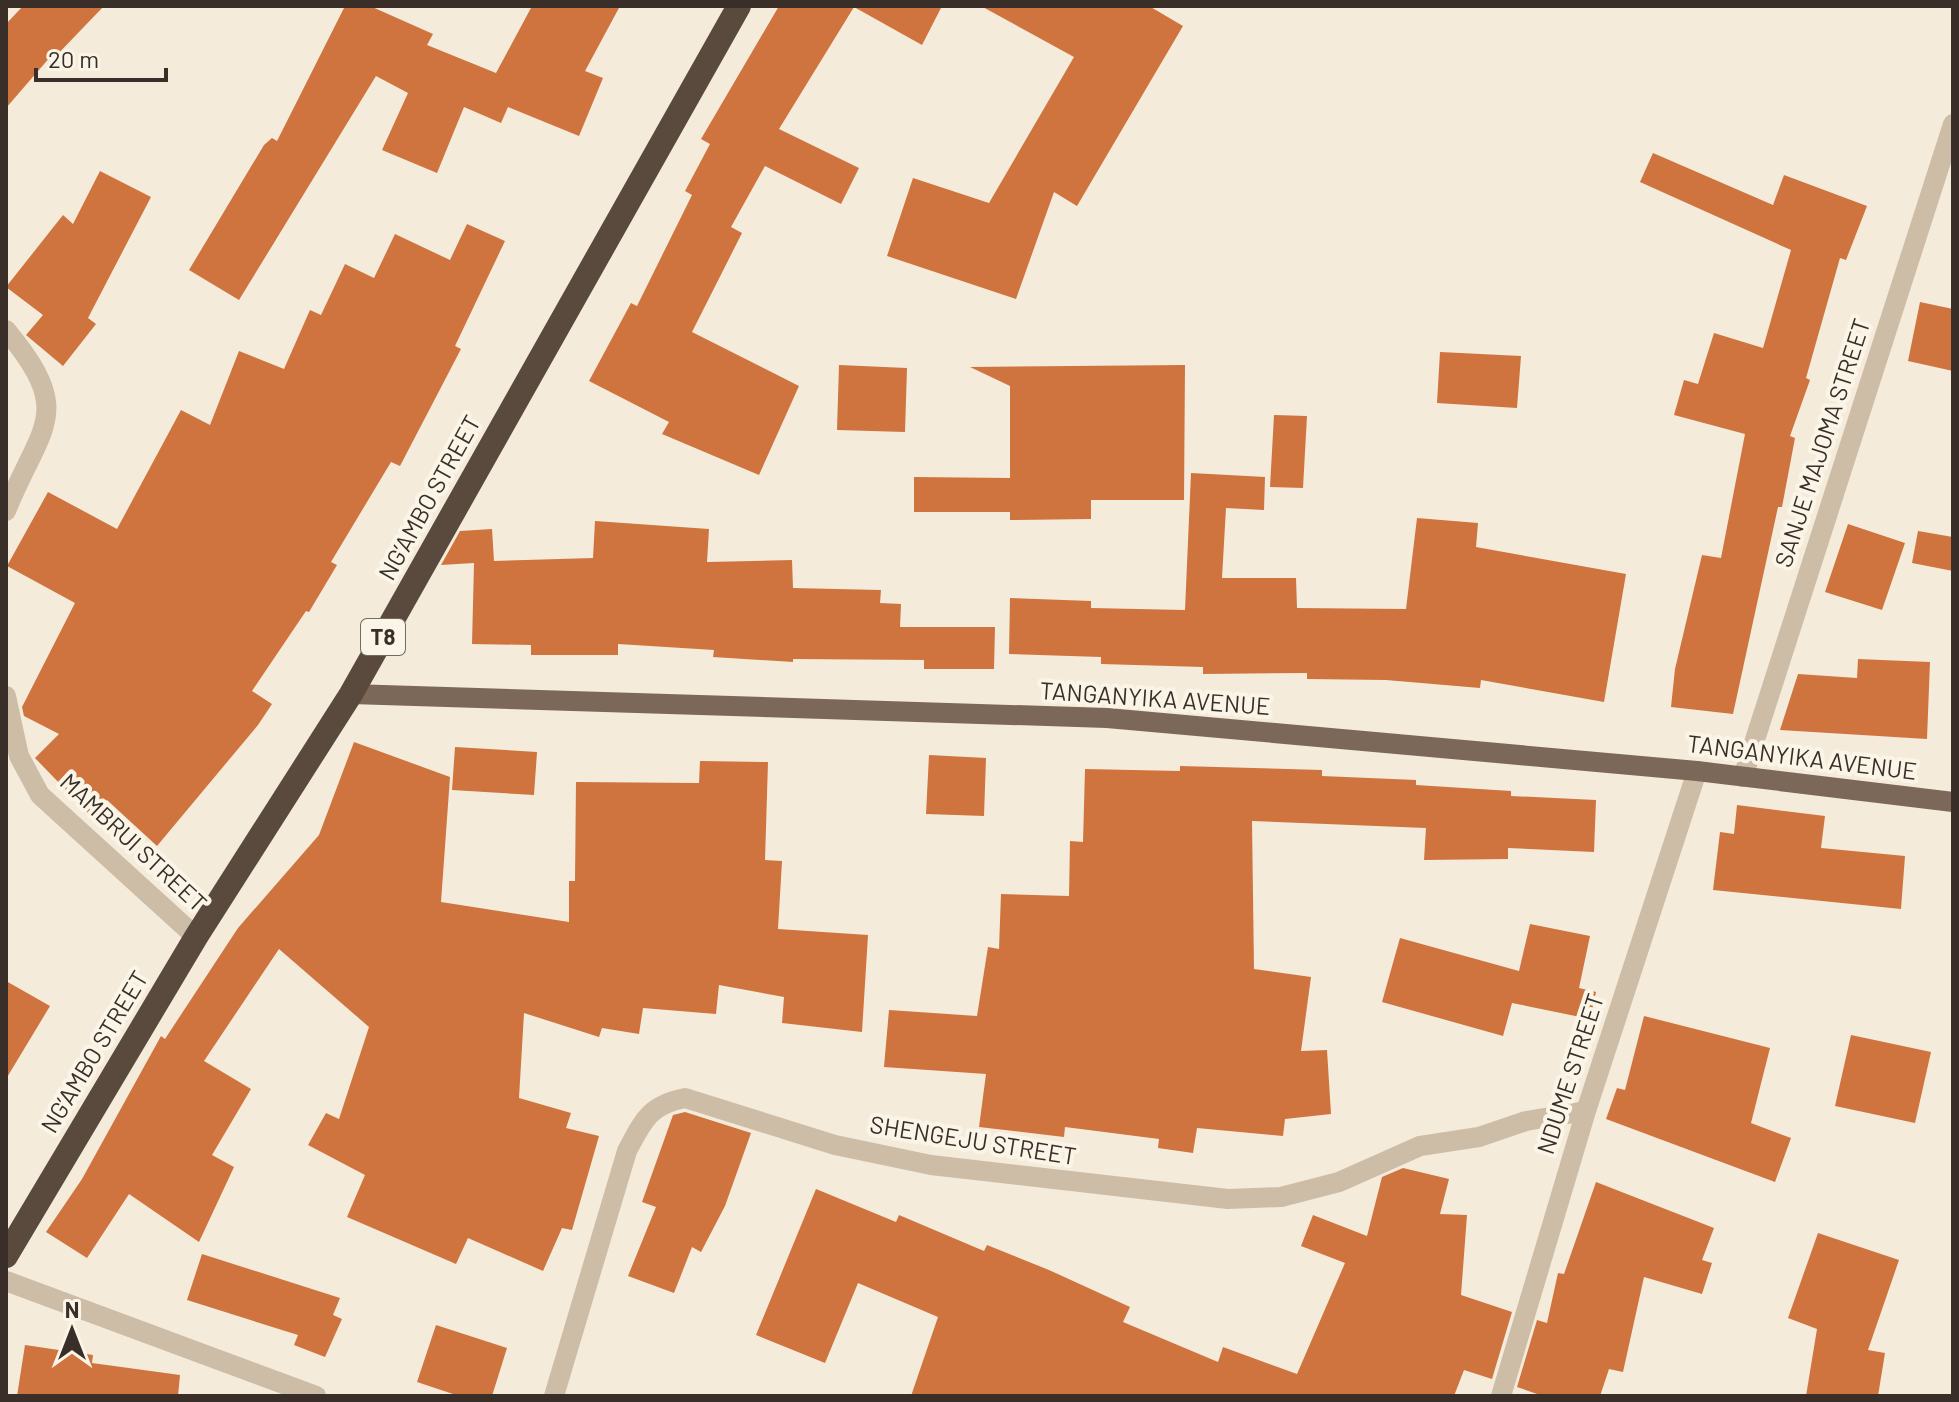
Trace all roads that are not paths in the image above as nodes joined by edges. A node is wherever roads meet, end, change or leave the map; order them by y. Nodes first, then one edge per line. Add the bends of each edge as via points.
1 (739, 6) edge
2 (1953, 124) edge
3 (6, 330) edge
4 (6, 511) edge
5 (351, 694) junction
6 (6, 696) edge
7 (1697, 771) junction
8 (1743, 777) junction
9 (1953, 802) edge
10 (196, 937) junction
11 (1586, 1111) junction
12 (6, 1256) edge
13 (6, 1281) edge
14 (316, 1396) edge
15 (554, 1396) edge
16 (1501, 1396) edge

1 - 5 highway, NG’AMBO STREET / T8
2 - 8 street, SANJE MAJOMA STREET
3 - 4 street via 33,363 47,391 46,418
5 - 7 main road, TANGANYIKA AVENUE via 1107,718
5 - 10 highway, NG’AMBO STREET / T8
6 - 10 street, MAMBRUI STREET via 19,756 40,795
7 - 8 main road, TANGANYIKA AVENUE
7 - 11 street, NDUME STREET
8 - 9 main road, TANGANYIKA AVENUE
10 - 12 highway, NG’AMBO STREET / T8
11 - 15 street, SHENGEJU STREET via 1420,1146 1339,1182 1296,1193 1228,1199 931,1165 835,1145 685,1098 664,1102 645,1118 627,1151
11 - 16 street, NDUME STREET
13 - 14 street

